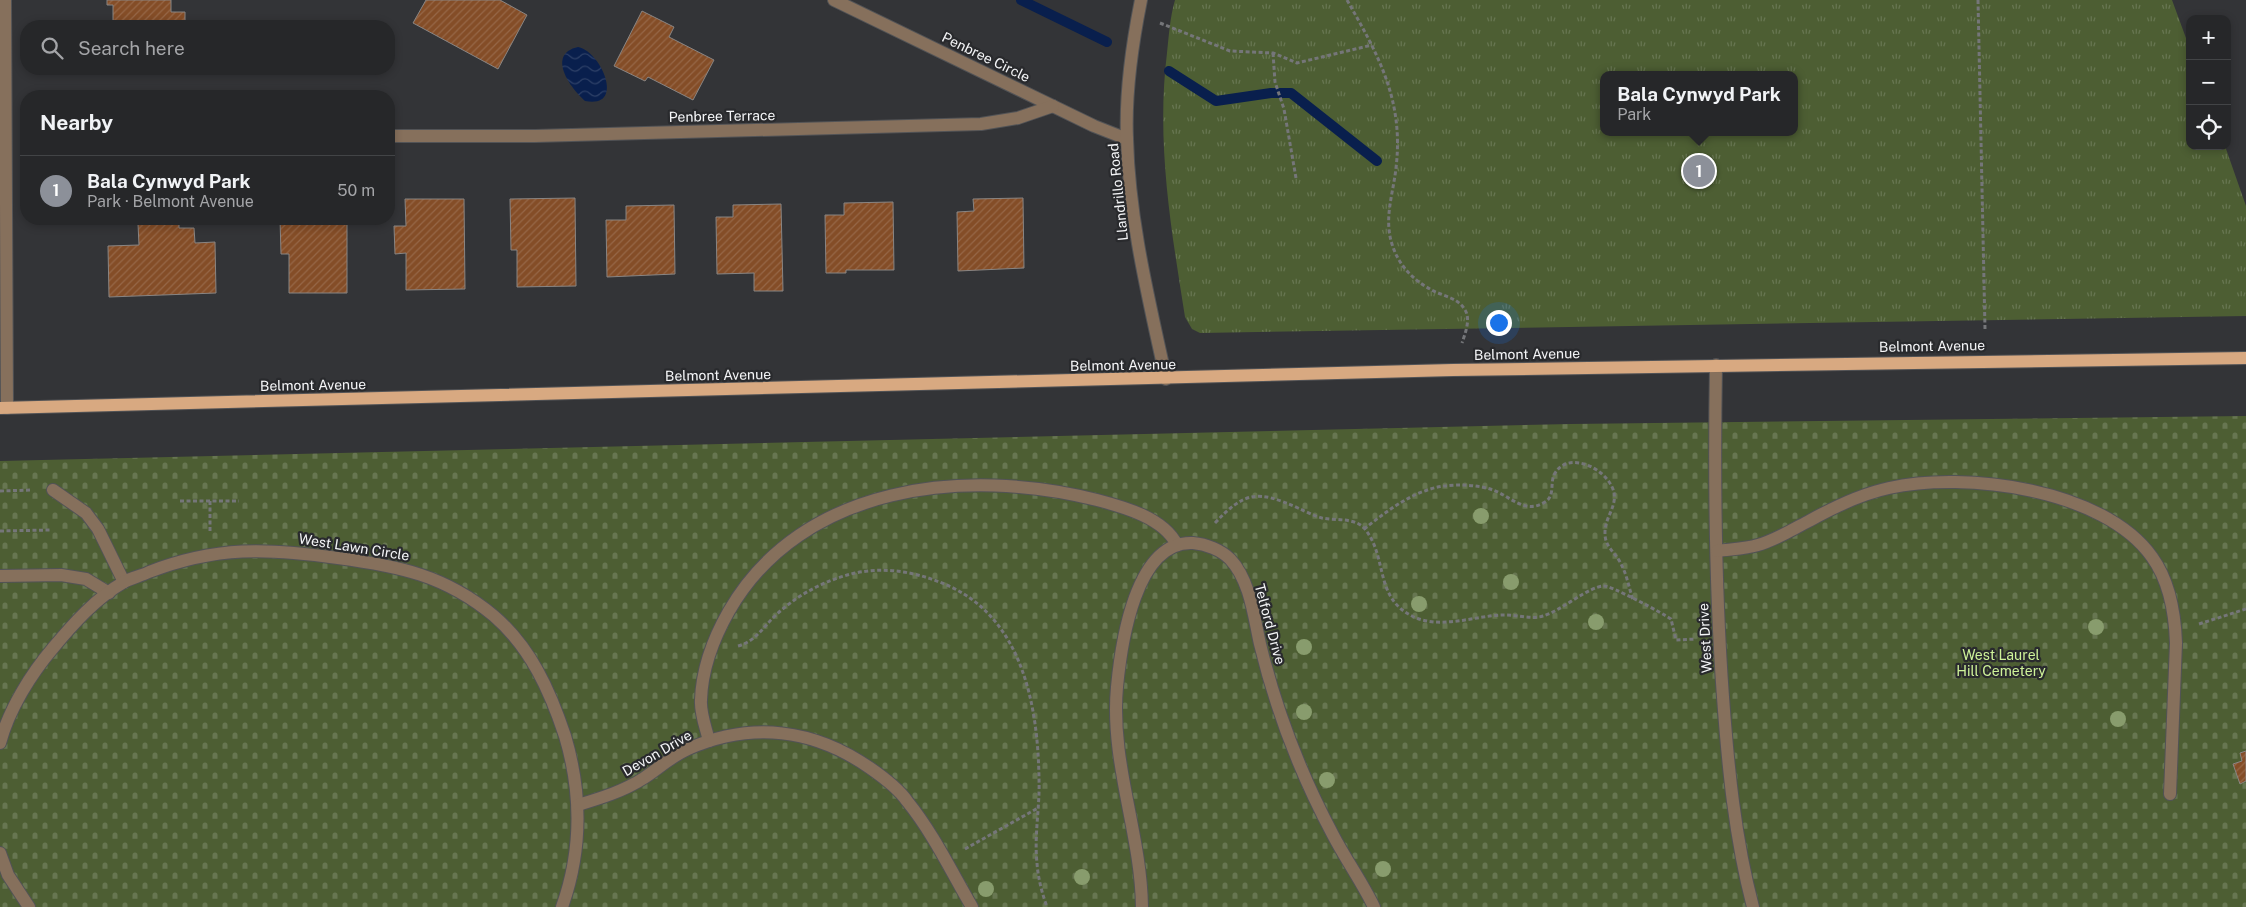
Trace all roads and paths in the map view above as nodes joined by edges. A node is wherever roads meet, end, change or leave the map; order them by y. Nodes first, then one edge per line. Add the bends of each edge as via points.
1 (5, 0) edge
2 (834, 0) edge
3 (1141, 0) edge
4 (1347, 0) edge
5 (1978, 0) edge
6 (1162, 25) dead end
7 (1372, 45) junction
8 (1273, 54) junction
9 (1053, 106) junction
10 (395, 136) edge
11 (1126, 139) junction
12 (1296, 178) dead end
13 (1985, 329) dead end
14 (1462, 343) dead end
15 (2246, 358) edge
16 (1716, 365) junction
17 (1166, 378) junction
18 (3, 408) edge
19 (53, 490) joint
20 (0, 491) edge
21 (180, 501) dead end
22 (210, 501) junction
23 (240, 501) dead end
24 (1364, 529) junction
25 (51, 530) dead end
26 (0, 531) edge
27 (1201, 544) junction
28 (1177, 545) junction
29 (1717, 551) junction
30 (210, 554) junction
31 (0, 576) edge
32 (124, 582) junction
33 (109, 593) junction
34 (1633, 600) junction
35 (2246, 609) edge
36 (2176, 632) junction
37 (1719, 637) junction
38 (711, 648) junction
39 (0, 739) edge
40 (709, 741) junction
41 (2170, 794) dead end
42 (578, 804) junction
43 (1039, 808) junction
44 (0, 853) edge
45 (944, 861) junction
46 (968, 905) edge
47 (29, 907) edge
48 (562, 907) edge
49 (1047, 907) edge
50 (1142, 907) edge
51 (1374, 907) edge
52 (1753, 907) edge

1 - 18 street
2 - 9 street, Penbree Circle
3 - 11 street, Llandrillo Road via 1129,74
4 - 7 path
5 - 13 path
6 - 8 path via 1230,51
7 - 8 path via 1297,63
7 - 14 path via 1398,119 1396,168 1388,210 1393,246 1404,268 1428,289 1458,302 1466,311 1467,326
8 - 12 path via 1275,82 1284,109
9 - 10 street, Penbree Terrace via 1018,118 981,124 535,136
9 - 11 street, Penbree Circle
11 - 17 street, Llandrillo Road via 1142,266
15 - 16 main road, Belmont Avenue
16 - 17 main road, Belmont Avenue
16 - 29 street, West Drive via 1714,470
17 - 18 main road, Belmont Avenue
19 - 20 path
19 - 32 street via 86,513 98,529
21 - 22 path
22 - 23 path
22 - 30 path
24 - 27 path via 1357,523 1320,517 1262,495 1238,501 1208,531
24 - 34 path via 1373,544 1389,598 1411,616 1424,621 1502,615 1534,618 1562,608 1603,585 1615,588
24 - 34 path via 1392,507 1443,486 1494,490 1516,504 1538,505 1552,495 1554,475 1559,469 1568,463 1578,462 1606,477 1612,487 1615,506 1605,533 1606,544 1621,563
25 - 26 path
27 - 28 street, Telford Drive
27 - 51 street, Telford Drive via 1230,559 1238,571 1247,590 1272,687 1291,744 1330,828
28 - 38 street via 1171,534 1133,512 1074,494 1038,488 928,488 882,498 827,517 778,550 738,594
28 - 50 street via 1160,555 1148,570 1134,600 1123,643 1117,688 1116,726 1137,848
29 - 36 street via 1758,545 1854,500 1889,488 1951,481 2018,489 2049,496 2100,515 2138,542 2162,573
29 - 37 street, West Drive
30 - 32 street, West Lawn Circle
30 - 42 street, West Lawn Circle via 258,550 380,563 413,570 468,597 513,635 530,656 546,686 572,760
31 - 33 street via 61,575 86,579
32 - 33 street, West Lawn Circle
33 - 39 street, West Lawn Circle via 70,627 42,662
34 - 37 path via 1671,620 1676,640
35 - 36 path
36 - 41 street
37 - 52 street, West Drive via 1733,797
38 - 40 street via 703,673 700,702
38 - 43 path via 730,648 752,640 791,602 820,585 857,573 897,571 918,574 962,592 995,620 1018,658 1034,719
40 - 42 street, Devon Drive via 687,750 615,794
40 - 45 street, Devon Drive via 735,733 772,732 827,743 853,756 906,799 928,829
42 - 48 street, West Lawn Circle via 576,851 570,886
43 - 45 path
43 - 49 path via 1036,862
44 - 47 street via 8,875
45 - 46 street, Devon Drive

